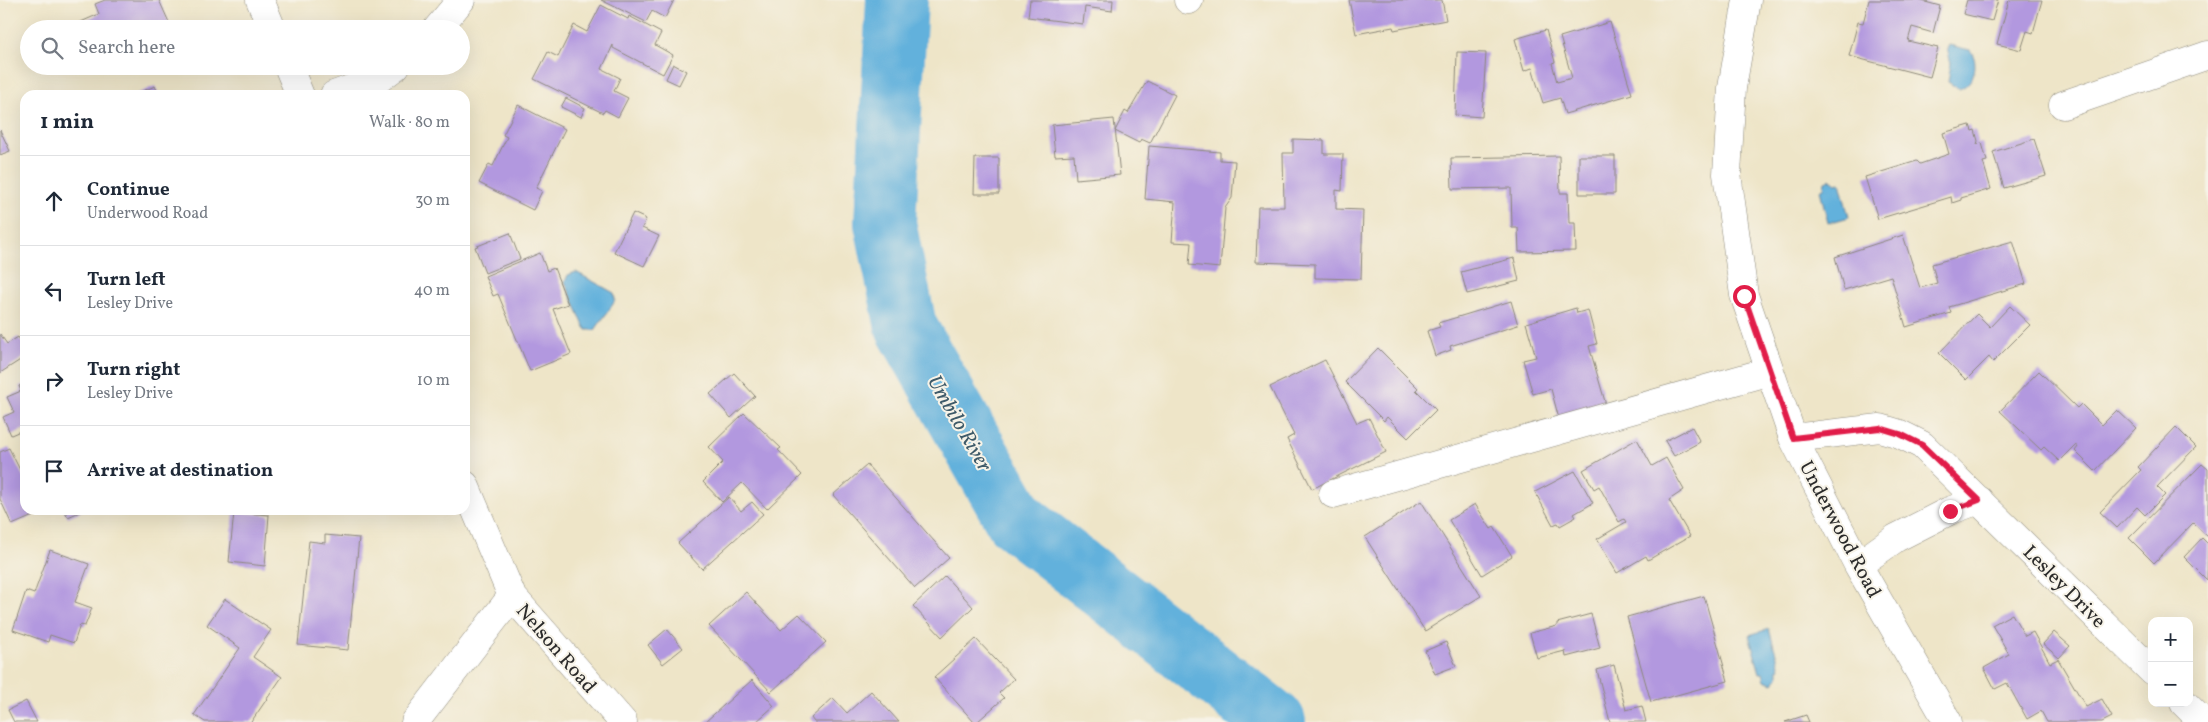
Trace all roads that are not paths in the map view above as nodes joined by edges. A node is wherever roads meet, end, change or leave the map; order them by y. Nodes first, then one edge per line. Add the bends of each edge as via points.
1 (260, 0) edge
2 (461, 0) edge
3 (1747, 0) edge
4 (268, 20) edge
5 (444, 20) edge
6 (2208, 55) edge
7 (292, 75) edge
8 (384, 75) edge
9 (298, 90) edge
10 (348, 90) edge
11 (2063, 105) dead end
12 (1770, 371) junction
13 (1793, 438) junction
14 (1333, 494) dead end
15 (470, 497) edge
16 (1979, 500) junction
17 (1858, 565) junction
18 (512, 596) junction
19 (2148, 667) edge
20 (2188, 707) edge
21 (414, 722) edge
22 (623, 722) edge
23 (1948, 722) edge
24 (2203, 722) edge

1 - 4 street
2 - 5 street
3 - 12 street, Underwood Road via 1732,88 1727,174 1744,296
6 - 11 street
7 - 9 street
8 - 10 street
12 - 13 street, Underwood Road
12 - 14 street
13 - 16 street, Lesley Drive via 1880,428 1900,434 1922,445
13 - 17 street, Underwood Road
15 - 18 street, Nelson Road
16 - 17 street via 1896,538
16 - 19 street, Lesley Drive
17 - 23 street, Underwood Road
18 - 21 street
18 - 22 street, Nelson Road
20 - 24 street

